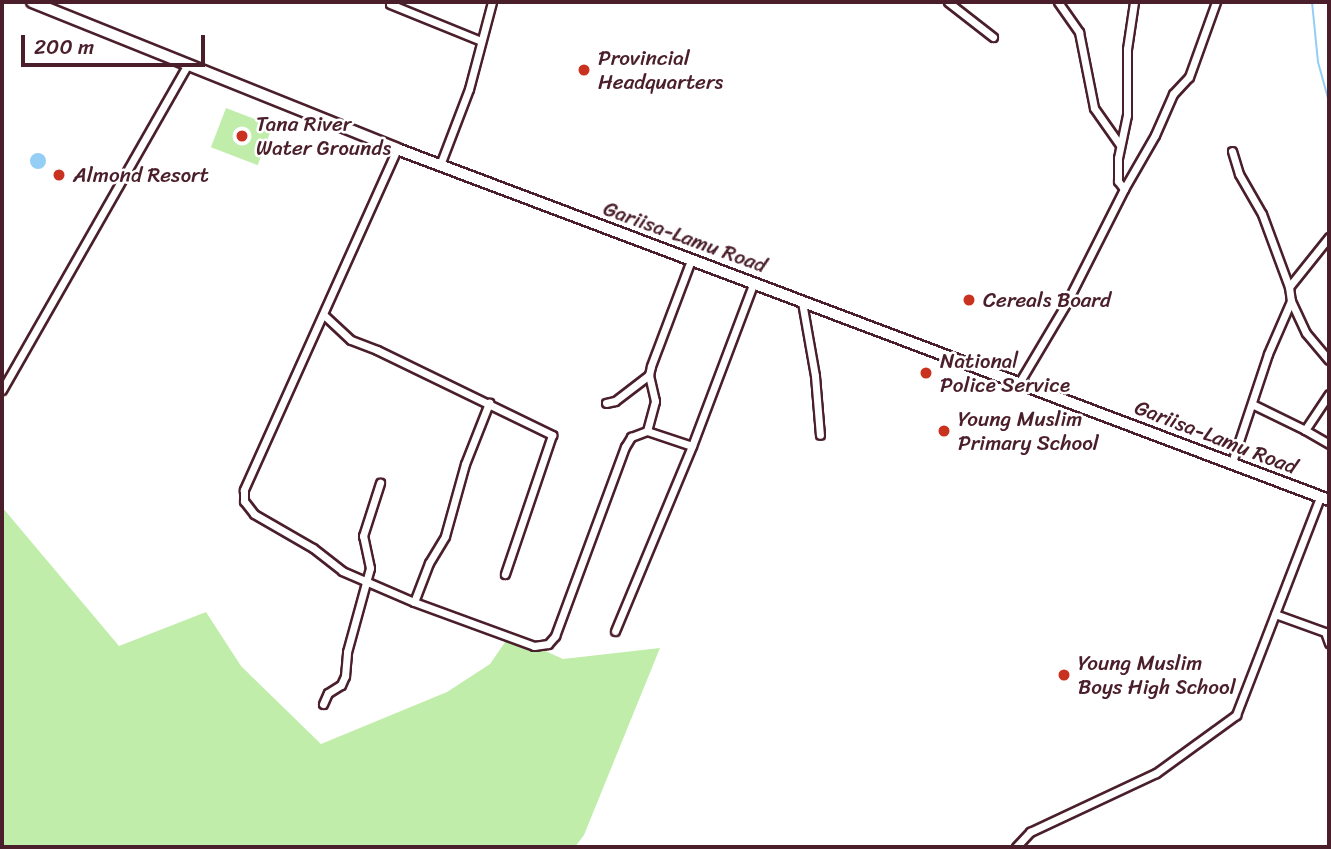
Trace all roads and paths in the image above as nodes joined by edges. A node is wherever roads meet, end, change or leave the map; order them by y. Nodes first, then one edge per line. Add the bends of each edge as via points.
1 (32, 2) edge
2 (492, 2) edge
3 (948, 2) edge
4 (1058, 2) edge
5 (1135, 2) edge
6 (1216, 2) edge
7 (390, 5) dead end
8 (993, 37) dead end
9 (481, 41) junction
10 (187, 66) junction
11 (1120, 145) junction
12 (397, 149) junction
13 (1232, 151) dead end
14 (440, 165) junction
15 (1124, 189) junction
16 (1329, 237) edge
17 (691, 260) junction
18 (754, 282) junction
19 (1289, 287) junction
20 (1291, 301) junction
21 (802, 302) junction
22 (325, 316) junction
23 (1329, 360) edge
24 (649, 374) junction
25 (1019, 383) junction
26 (2, 390) edge
27 (1329, 394) edge
28 (489, 403) junction
29 (606, 403) dead end
30 (1252, 404) junction
31 (1305, 430) junction
32 (647, 431) junction
33 (820, 435) dead end
34 (1329, 444) edge
35 (692, 446) junction
36 (1232, 462) junction
37 (380, 483) dead end
38 (1324, 499) edge
39 (505, 574) dead end
40 (368, 582) junction
41 (414, 602) junction
42 (1275, 614) junction
43 (615, 631) dead end
44 (1329, 643) edge
45 (323, 704) dead end
46 (1016, 847) edge

1 - 10 street, Gariisa-Lamu Road
2 - 9 street
3 - 8 street
4 - 11 street via 1079,32 1094,108
5 - 11 street via 1127,50 1127,115
6 - 15 street via 1189,77 1173,94
7 - 9 street
9 - 14 street via 469,89
10 - 12 street, Gariisa-Lamu Road
10 - 26 street
11 - 15 street via 1118,181
12 - 14 street, Gariisa-Lamu Road
12 - 22 street
13 - 19 street
14 - 17 street, Gariisa-Lamu Road
15 - 25 street via 1067,302
16 - 19 street
17 - 18 street, Gariisa-Lamu Road
17 - 24 street
18 - 21 street, Gariisa-Lamu Road
18 - 35 street
19 - 20 street
20 - 23 street via 1306,333
20 - 30 street
21 - 25 street, Gariisa-Lamu Road
21 - 33 street
22 - 28 street via 351,340
22 - 40 street via 244,490 244,501 254,514 313,548 342,572
24 - 29 street
24 - 32 street via 655,401
25 - 36 street, Gariisa-Lamu Road
27 - 31 street
28 - 39 street via 552,435
28 - 41 street via 445,536
30 - 31 street
30 - 36 street
31 - 34 street
32 - 35 street
32 - 41 street via 632,437 619,459 555,636 548,643 534,646
35 - 43 street
36 - 38 street, Gariisa-Lamu Road
37 - 40 street via 363,536 370,568
38 - 42 street
40 - 41 street
40 - 45 street via 347,652 345,676
42 - 44 street via 1325,632
42 - 46 street via 1244,702 1233,718 1156,773 1030,832

